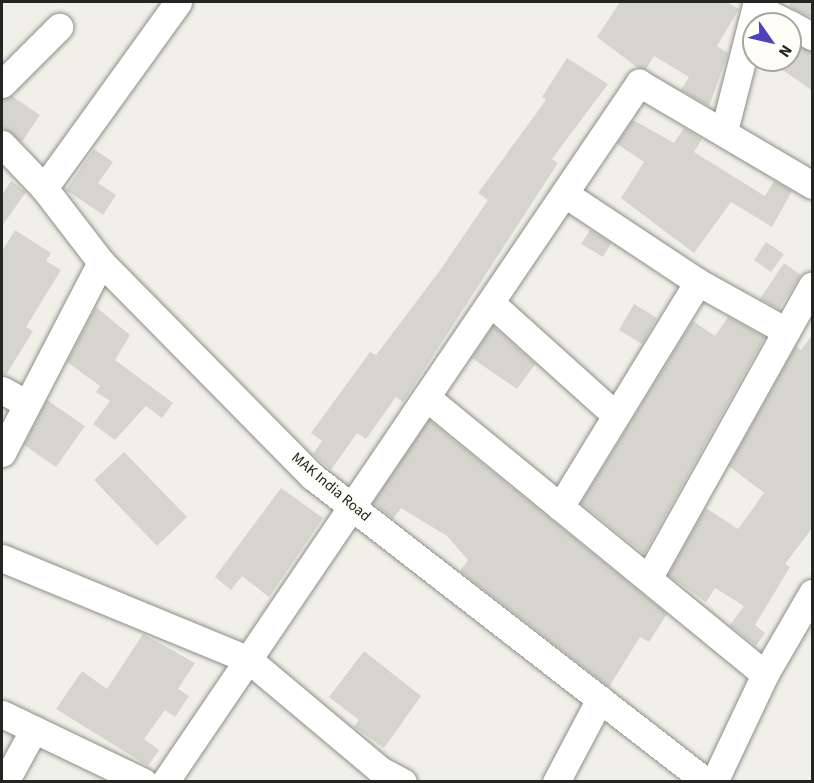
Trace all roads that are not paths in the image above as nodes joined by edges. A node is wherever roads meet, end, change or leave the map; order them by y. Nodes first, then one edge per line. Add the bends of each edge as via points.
1 (178, 2) edge
2 (757, 4) edge
3 (770, 12) edge
4 (59, 27) dead end
5 (2, 84) edge
6 (724, 131) junction
7 (2, 144) edge
8 (813, 185) edge
9 (44, 188) junction
10 (565, 194) junction
11 (101, 262) junction
12 (698, 282) junction
13 (813, 285) edge
14 (491, 303) junction
15 (786, 331) junction
16 (2, 390) edge
17 (426, 397) junction
18 (25, 403) junction
19 (613, 413) junction
20 (2, 453) edge
21 (560, 507) junction
22 (353, 508) junction
23 (2, 558) edge
24 (649, 577) junction
25 (813, 593) edge
26 (249, 660) junction
27 (765, 674) junction
28 (600, 699) junction
29 (2, 714) edge
30 (34, 729) junction
31 (5, 782) edge
32 (144, 782) edge
33 (165, 782) edge
34 (403, 782) edge
35 (556, 782) edge
36 (706, 782) edge
37 (714, 782) edge

1 - 9 street
2 - 3 street
2 - 6 street
4 - 5 street
6 - 8 street
6 - 10 street via 639,83
7 - 9 street, MAK India Road
9 - 11 street, MAK India Road
10 - 12 street
10 - 14 street
11 - 18 street
11 - 22 street, MAK India Road via 312,476
12 - 15 street
12 - 19 street
13 - 15 street
14 - 17 street
14 - 19 street
15 - 24 street
16 - 18 street
17 - 21 street
17 - 22 street
18 - 20 street
19 - 21 street
21 - 24 street
22 - 26 street
22 - 28 street, MAK India Road
23 - 26 street
24 - 27 street
25 - 27 street
26 - 33 street
26 - 34 street via 380,770
27 - 37 street
28 - 35 street
28 - 36 street, MAK India Road
29 - 30 street
30 - 31 street
30 - 32 street

